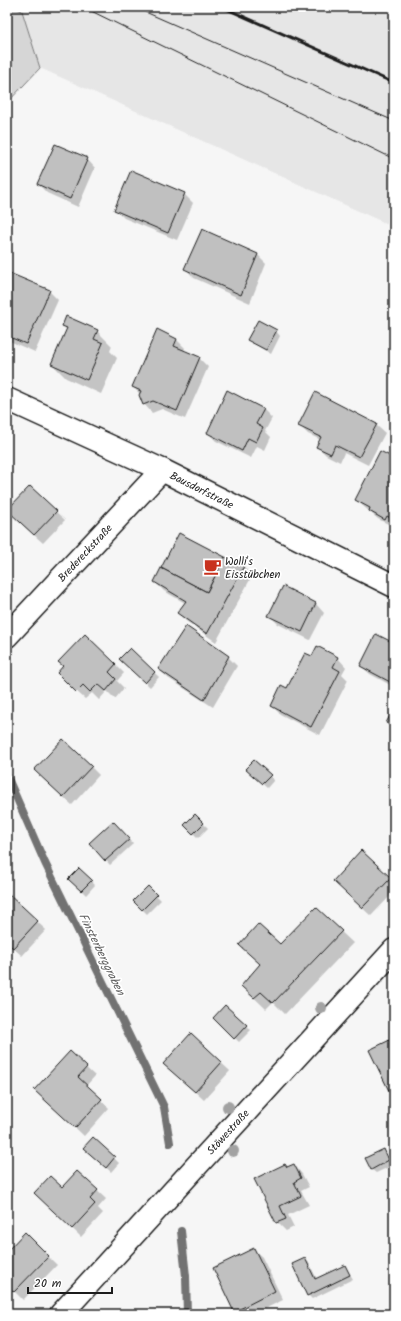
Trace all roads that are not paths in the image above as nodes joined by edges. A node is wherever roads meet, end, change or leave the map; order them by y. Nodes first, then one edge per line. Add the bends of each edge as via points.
1 (7, 399) edge
2 (162, 470) junction
3 (394, 586) edge
4 (7, 636) edge
5 (394, 950) edge
6 (61, 1314) edge

1 - 2 street, Bausdorfstraße
2 - 3 street, Bausdorfstraße
2 - 4 street, Bredereckstraße
5 - 6 street, Stöwestraße

